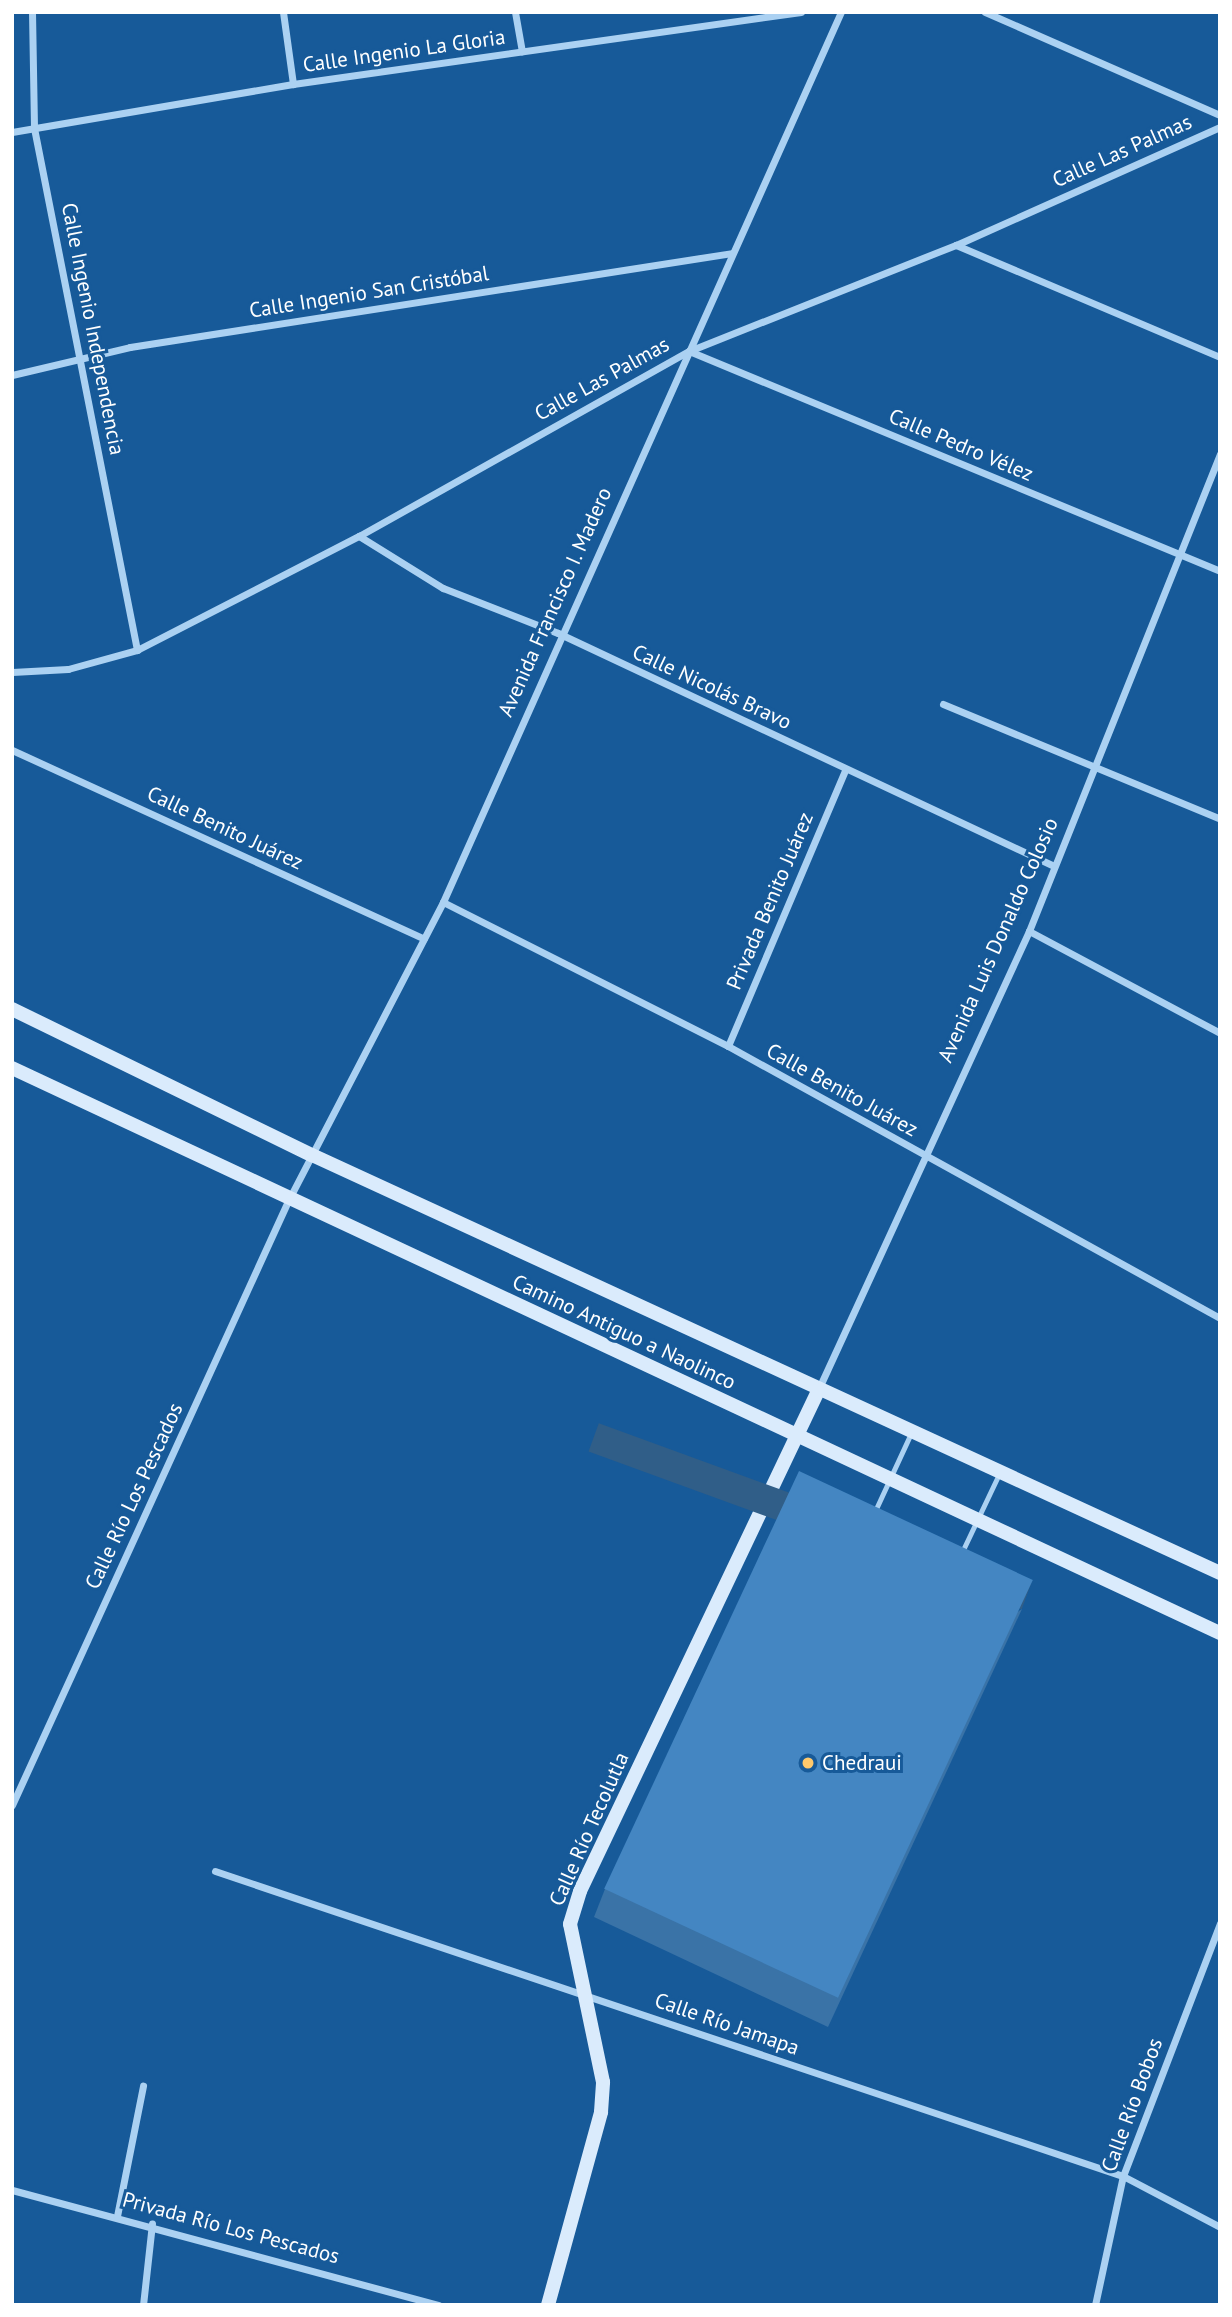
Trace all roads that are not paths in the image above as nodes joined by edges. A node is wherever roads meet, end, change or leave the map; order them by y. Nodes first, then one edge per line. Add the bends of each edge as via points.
1 (32, 12) edge
2 (283, 12) edge
3 (515, 12) edge
4 (802, 12) edge
5 (841, 12) edge
6 (985, 12) edge
7 (522, 51) junction
8 (293, 84) junction
9 (1220, 115) edge
10 (1220, 127) edge
11 (34, 128) junction
12 (12, 132) edge
13 (956, 246) junction
14 (732, 253) junction
15 (689, 351) junction
16 (1220, 357) edge
17 (82, 360) junction
18 (12, 375) edge
19 (1220, 454) edge
20 (359, 536) junction
21 (1179, 554) junction
22 (1220, 571) edge
23 (558, 634) junction
24 (137, 650) junction
25 (12, 672) edge
26 (943, 704) dead end
27 (12, 750) edge
28 (845, 770) junction
29 (1093, 770) junction
30 (1220, 819) edge
31 (1055, 866) junction
32 (443, 902) junction
33 (1029, 931) junction
34 (424, 939) junction
35 (12, 1009) edge
36 (1220, 1033) edge
37 (728, 1046) junction
38 (12, 1068) edge
39 (312, 1155) junction
40 (924, 1155) junction
41 (288, 1201) junction
42 (1220, 1318) edge
43 (819, 1389) junction
44 (912, 1431) junction
45 (794, 1433) junction
46 (1000, 1472) junction
47 (891, 1478) junction
48 (873, 1516) edge
49 (976, 1520) junction
50 (955, 1568) edge
51 (1220, 1573) edge
52 (1220, 1633) edge
53 (14, 1796) edge
54 (12, 1805) edge
55 (215, 1871) dead end
56 (1220, 1923) edge
57 (582, 1993) junction
58 (143, 2086) dead end
59 (1123, 2176) junction
60 (12, 2190) edge
61 (117, 2216) junction
62 (152, 2223) junction
63 (1220, 2227) edge
64 (143, 2305) edge
65 (439, 2305) edge
66 (548, 2305) edge
67 (1095, 2305) edge

1 - 11 street, Calle Ingenio Independencia
2 - 8 street
3 - 7 street
4 - 7 street, Calle Ingenio La Gloria
5 - 14 street, Avenida Francisco I. Madero
6 - 9 street
7 - 8 street, Calle Ingenio La Gloria
8 - 11 street, Calle Ingenio La Gloria
10 - 13 street, Calle Las Palmas
11 - 12 street, Calle Ingenio La Gloria
11 - 17 street, Calle Ingenio Independencia
13 - 15 street, Calle Las Palmas
13 - 16 street
14 - 15 street, Avenida Francisco I. Madero
14 - 17 street, Calle Ingenio San Cristóbal via 130,347
15 - 20 street, Calle Las Palmas
15 - 21 street, Calle Pedro Vélez
15 - 23 street, Avenida Francisco I. Madero
17 - 18 street, Calle Ingenio San Cristóbal
17 - 24 street, Calle Ingenio Independencia
19 - 21 street, Avenida Luis Donaldo Colosio
20 - 23 street, Calle Nicolás Bravo via 443,588
20 - 24 street, Calle Las Palmas
21 - 22 street, Calle Pedro Vélez
21 - 29 street, Avenida Luis Donaldo Colosio
23 - 28 street, Calle Nicolás Bravo
23 - 32 street, Avenida Francisco I. Madero
24 - 25 street, Calle Las Palmas via 68,669
26 - 29 street
27 - 34 street, Calle Benito Juárez
28 - 31 street, Calle Nicolás Bravo
28 - 37 street, Privada Benito Juárez
29 - 30 street
29 - 31 street, Avenida Luis Donaldo Colosio
31 - 33 street, Avenida Luis Donaldo Colosio
32 - 34 street, Avenida Francisco I. Madero
32 - 37 street, Calle Benito Juárez
33 - 36 street
33 - 40 street, Avenida Luis Donaldo Colosio
34 - 39 street, Avenida Francisco I. Madero
35 - 39 main road, Camino Antiguo a Naolinco
37 - 40 street, Calle Benito Juárez
38 - 41 main road, Camino Antiguo a Naolinco
39 - 41 street, Avenida Francisco I. Madero
39 - 43 main road, Camino Antiguo a Naolinco
40 - 42 street, Calle Benito Juárez
40 - 43 street, Avenida Luis Donaldo Colosio
41 - 45 main road, Camino Antiguo a Naolinco
41 - 53 street, Calle Río Los Pescados
43 - 44 main road, Camino Antiguo a Naolinco
43 - 45 main road, Avenida Luis Donaldo Colosio
44 - 46 main road, Camino Antiguo a Naolinco
44 - 47 lane
45 - 47 main road, Camino Antiguo a Naolinco
45 - 57 main road, Calle Río Tecolutla via 580,1891 570,1924
46 - 49 lane
46 - 51 main road, Camino Antiguo a Naolinco
47 - 48 lane
47 - 49 main road, Camino Antiguo a Naolinco
49 - 50 lane
49 - 52 main road, Camino Antiguo a Naolinco
53 - 54 street, Calle Río Los Pescados
55 - 57 street, Calle Río Jamapa
56 - 59 street, Calle Río Bobos
57 - 59 street, Calle Río Jamapa
57 - 66 main road, Calle Río Tecolutla via 599,2051 601,2112
58 - 61 street
59 - 63 street, Calle Río Jamapa
59 - 67 street, Calle Río Bobos
60 - 61 street, Privada Río Los Pescados
61 - 62 street, Privada Río Los Pescados
62 - 64 street
62 - 65 street, Privada Río Los Pescados

